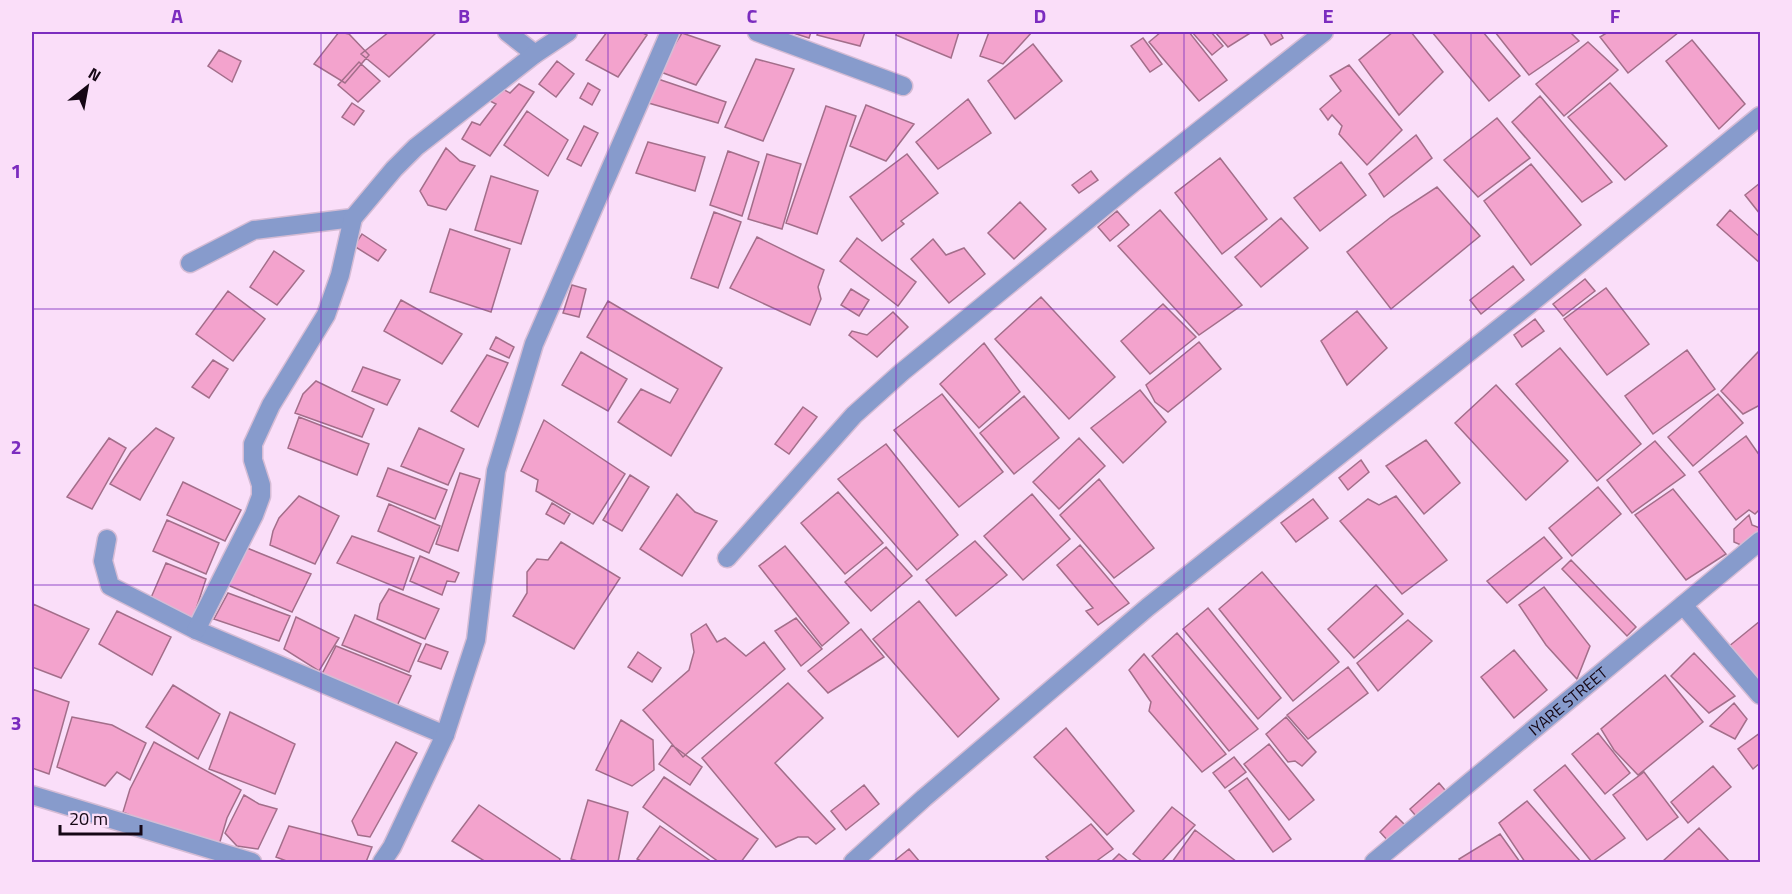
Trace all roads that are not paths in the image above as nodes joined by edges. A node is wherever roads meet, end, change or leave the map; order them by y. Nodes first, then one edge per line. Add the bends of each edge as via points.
1 (507, 32) edge
2 (568, 32) edge
3 (670, 32) edge
4 (757, 32) edge
5 (1324, 32) edge
6 (535, 54) junction
7 (903, 86) dead end
8 (1761, 116) edge
9 (353, 218) junction
10 (190, 263) dead end
11 (107, 539) dead end
12 (1761, 541) edge
13 (727, 558) dead end
14 (1683, 605) junction
15 (196, 630) junction
16 (1761, 695) edge
17 (445, 735) junction
18 (32, 795) edge
19 (252, 862) edge
20 (382, 862) edge
21 (853, 862) edge
22 (1374, 862) edge

1 - 6 street
2 - 6 street
3 - 17 street via 534,344 496,471 476,640
4 - 7 street
5 - 13 street via 902,372 834,437
6 - 9 street via 416,147
8 - 21 street via 1148,607
9 - 10 street via 254,230
9 - 15 street via 326,315 271,405 253,444 253,460 261,485 254,516
11 - 15 street via 103,561 110,586
12 - 14 street, IYARE STREET
14 - 16 street
14 - 22 street, IYARE STREET
15 - 17 street
17 - 20 street
18 - 19 street

